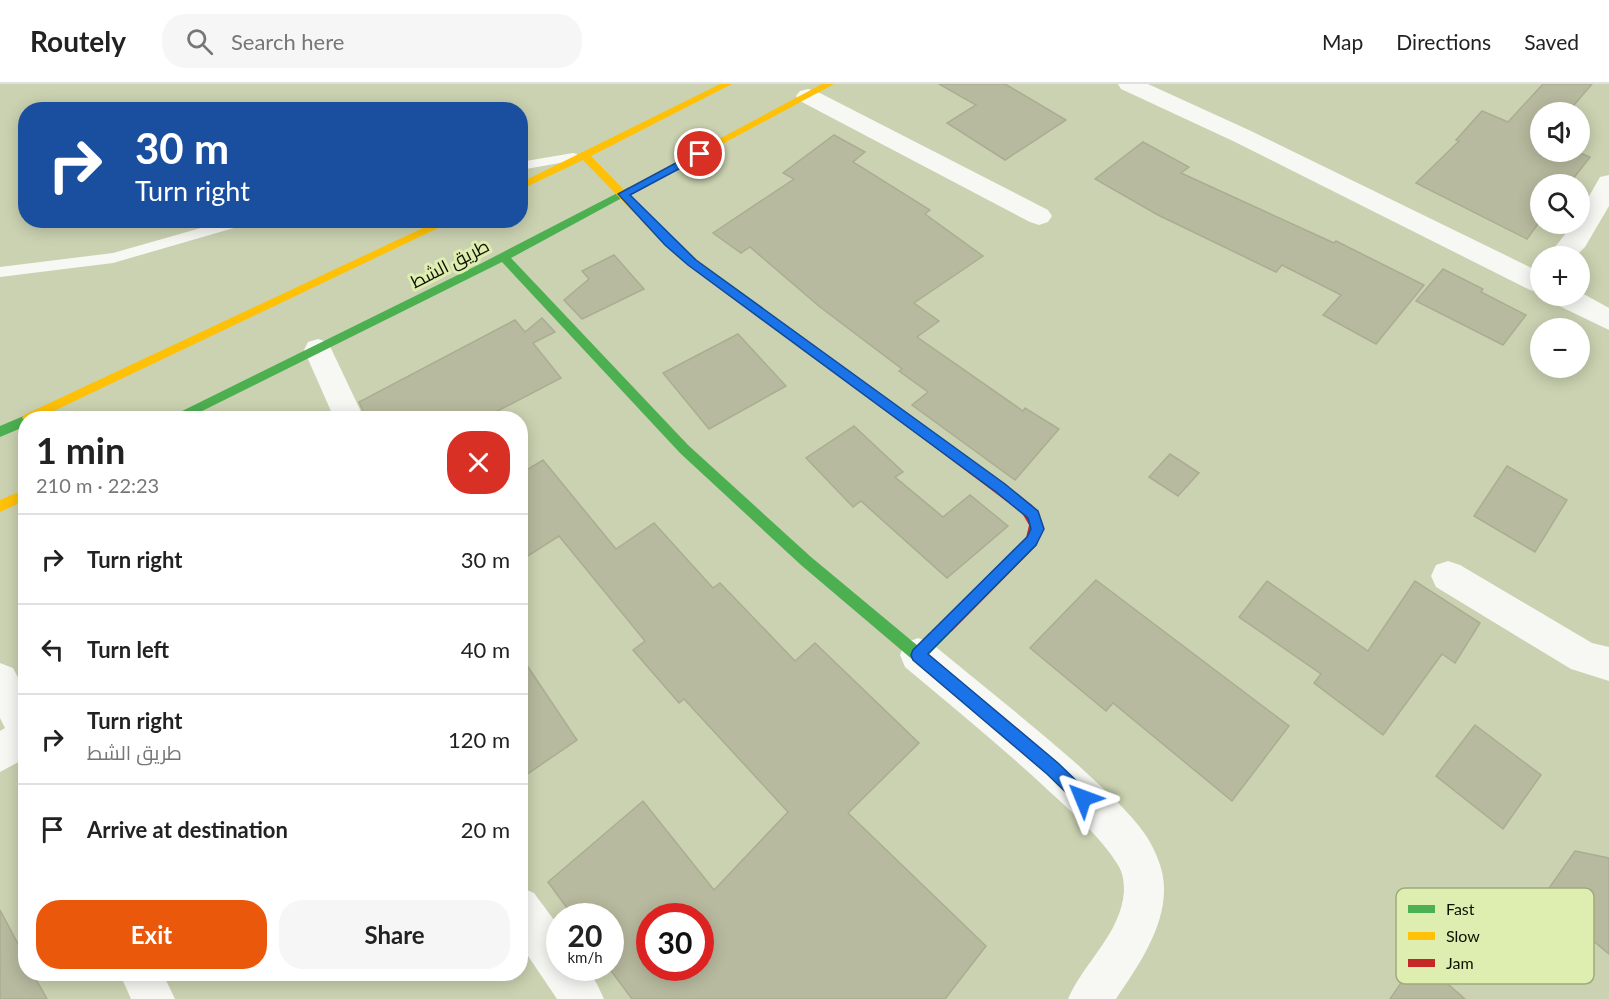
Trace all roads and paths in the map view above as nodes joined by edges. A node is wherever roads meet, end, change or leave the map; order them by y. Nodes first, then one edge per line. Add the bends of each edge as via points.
1 (727, 84) edge
2 (829, 84) edge
3 (1130, 84) edge
4 (808, 96) junction
5 (584, 154) junction
6 (528, 164) edge
7 (528, 183) edge
8 (1609, 183) edge
9 (623, 194) junction
10 (1039, 216) dead end
11 (218, 228) edge
12 (433, 228) edge
13 (1571, 246) edge
14 (504, 257) junction
15 (0, 272) edge
16 (1530, 277) edge
17 (1582, 306) edge
18 (1609, 320) edge
19 (318, 350) junction
20 (44, 411) edge
21 (192, 411) edge
22 (347, 411) edge
23 (18, 423) edge
24 (0, 432) edge
25 (18, 498) edge
26 (0, 506) edge
27 (1448, 576) dead end
28 (918, 655) junction
29 (1609, 664) edge
30 (0, 680) edge
31 (18, 716) edge
32 (18, 741) edge
33 (0, 753) edge
34 (528, 919) edge
35 (546, 945) edge
36 (144, 981) edge
37 (570, 981) edge
38 (153, 999) edge
39 (582, 999) edge
40 (1090, 999) edge

1 - 5 main road
2 - 4 main road, طريق الشط
3 - 16 street
4 - 9 main road, طريق الشط
4 - 10 street
5 - 6 lane
5 - 7 main road
5 - 9 main road
8 - 13 street
9 - 14 main road, طريق الشط
9 - 28 main road via 692,262 1034,515 1037,529 1032,541
11 - 15 lane via 113,258
12 - 20 main road
14 - 19 main road, طريق الشط
14 - 28 main road via 684,449 806,561
17 - 18 street
19 - 21 main road, طريق الشط
19 - 22 street
23 - 24 main road
25 - 26 main road
27 - 29 street via 1577,653
28 - 40 street via 1052,768 1134,851 1143,872 1143,898 1133,934
30 - 31 street
32 - 33 street
34 - 35 street
36 - 38 street
37 - 39 street

